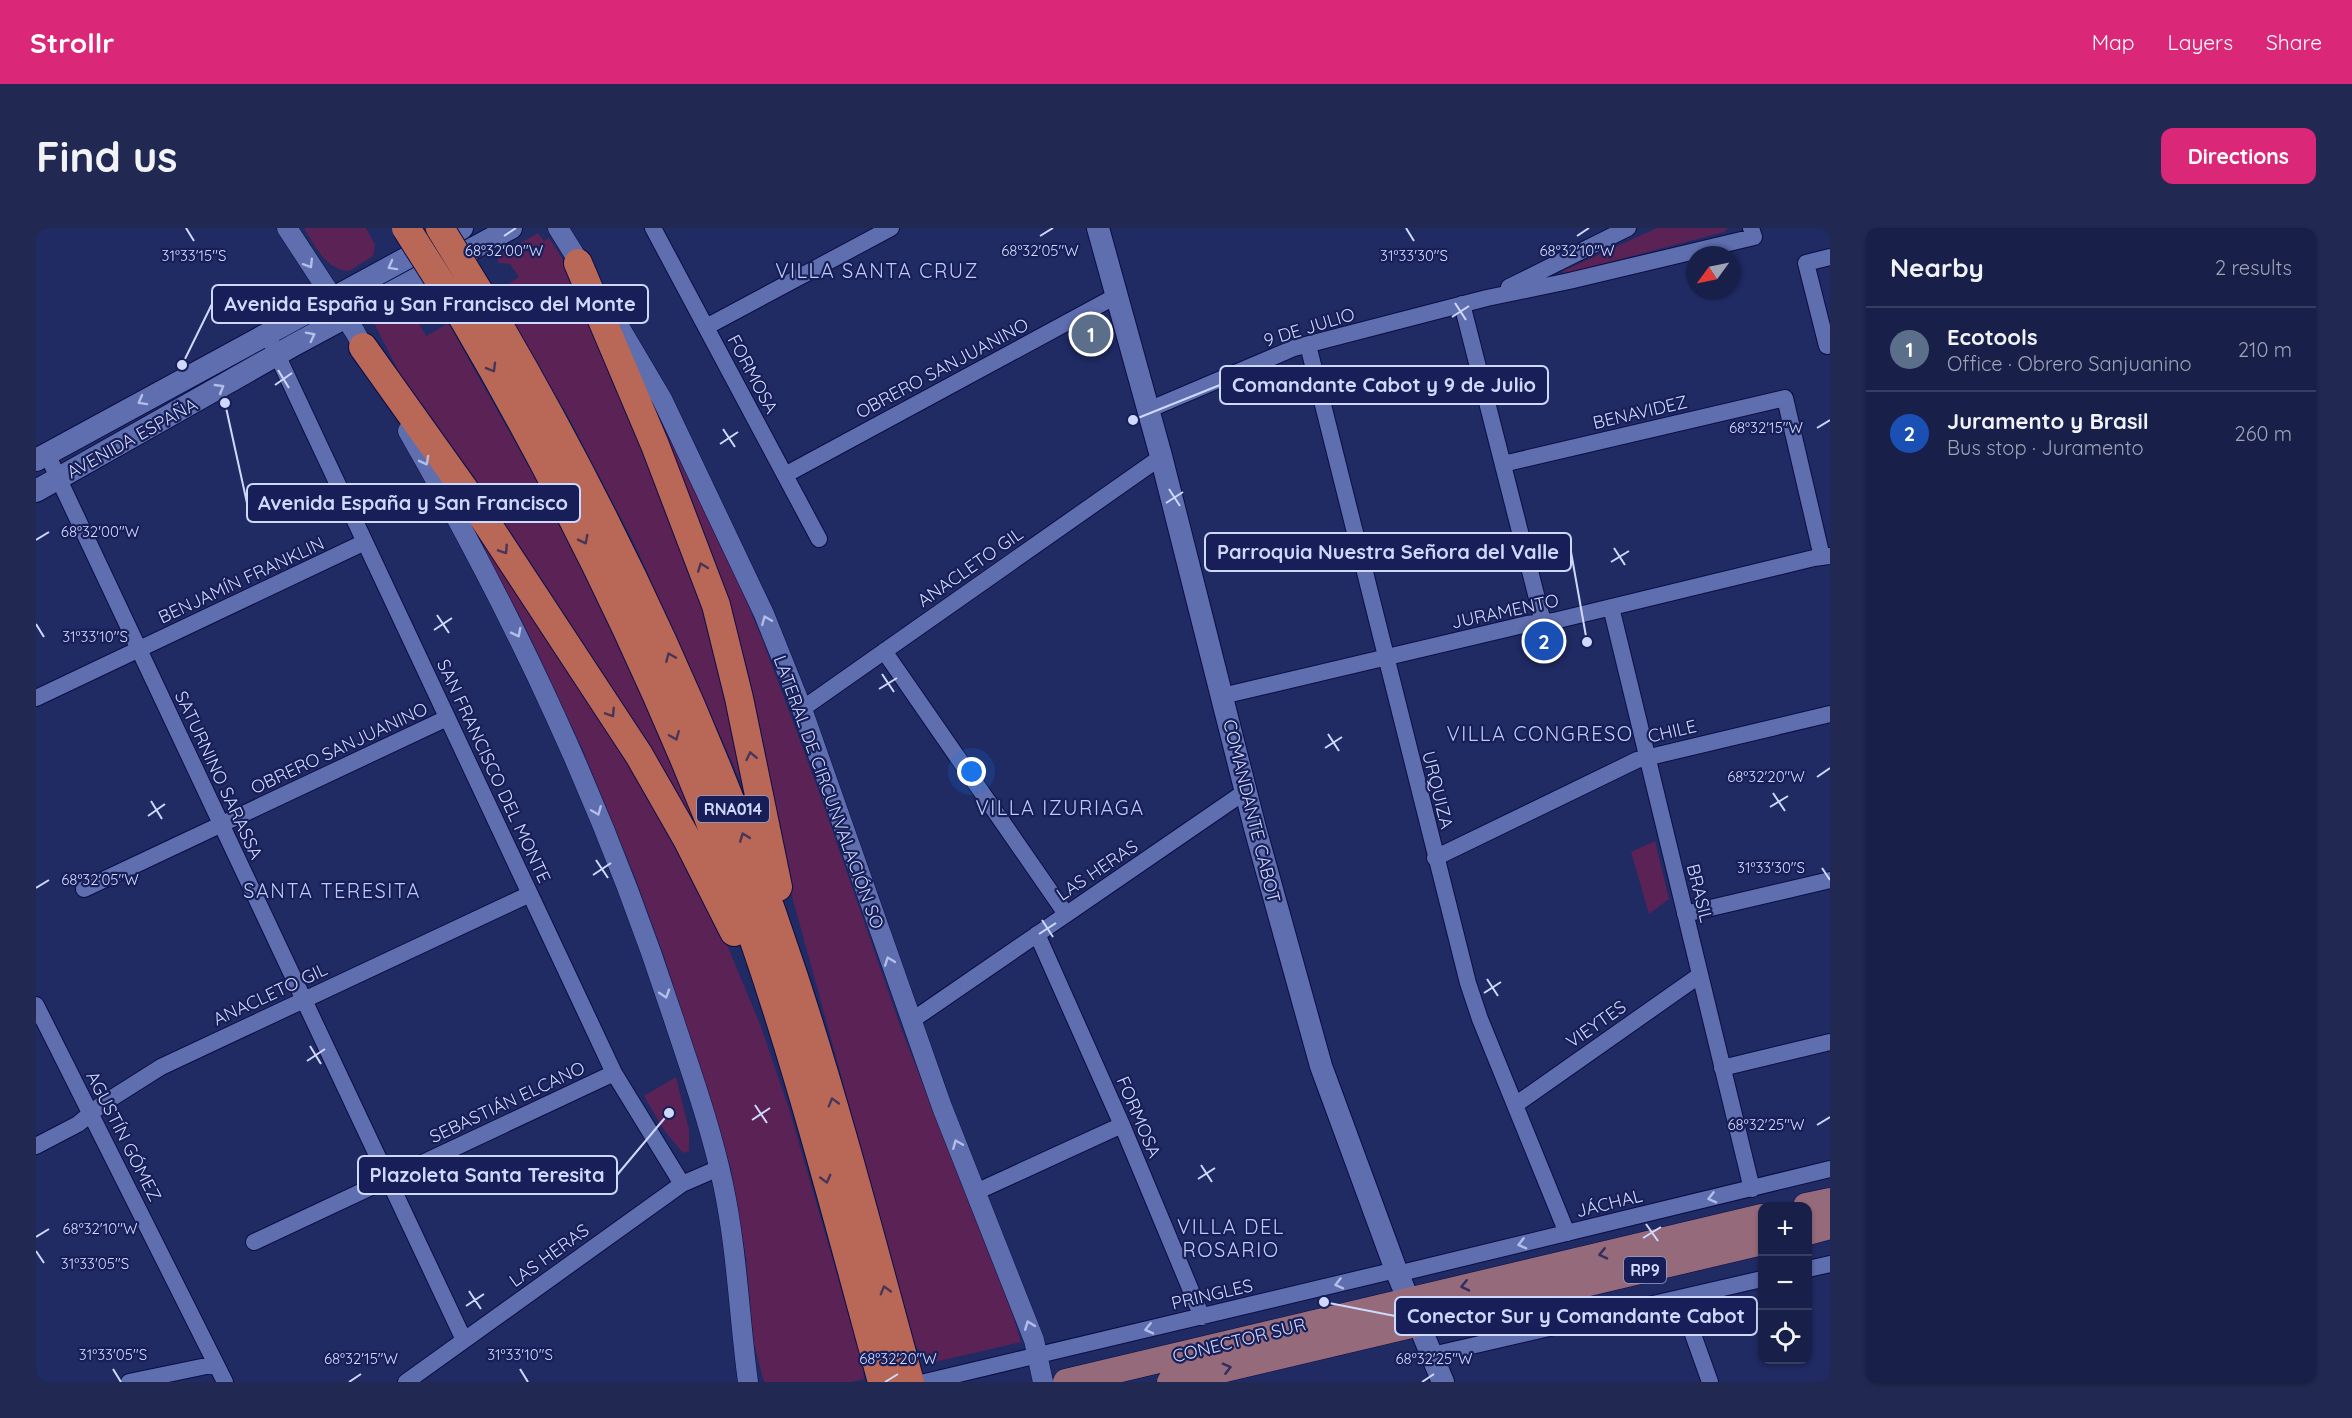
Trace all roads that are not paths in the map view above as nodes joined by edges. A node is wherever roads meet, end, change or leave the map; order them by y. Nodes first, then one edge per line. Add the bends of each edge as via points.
1 (287, 228) edge
2 (406, 228) edge
3 (440, 228) edge
4 (462, 228) edge
5 (511, 228) edge
6 (558, 228) edge
7 (653, 228) edge
8 (891, 228) edge
9 (1098, 228) edge
10 (1628, 228) edge
11 (1753, 232) edge
12 (1830, 257) edge
13 (578, 263) junction
14 (1116, 296) junction
15 (1487, 298) junction
16 (333, 299) junction
17 (1462, 304) junction
18 (475, 310) junction
19 (346, 319) junction
20 (706, 327) junction
21 (268, 334) junction
22 (1308, 345) junction
23 (1828, 346) edge
24 (363, 347) junction
25 (278, 355) junction
26 (1148, 410) junction
27 (42, 457) edge
28 (1161, 457) junction
29 (1503, 464) junction
30 (785, 475) junction
31 (59, 478) junction
32 (36, 491) edge
33 (819, 539) dead end
34 (365, 542) junction
35 (1826, 557) edge
36 (1611, 607) junction
37 (1543, 622) junction
38 (139, 650) junction
39 (884, 651) junction
40 (1385, 658) junction
41 (1222, 696) junction
42 (36, 698) edge
43 (801, 709) junction
44 (1830, 714) edge
45 (447, 718) junction
46 (1648, 757) junction
47 (1246, 791) junction
48 (221, 824) junction
49 (1435, 858) junction
50 (1830, 880) edge
51 (84, 889) dead end
52 (530, 894) junction
53 (1066, 914) junction
54 (1685, 914) junction
55 (1037, 934) junction
56 (1700, 975) junction
57 (795, 978) junction
58 (304, 1000) junction
59 (36, 1005) edge
60 (910, 1021) junction
61 (1830, 1042) edge
62 (1722, 1068) junction
63 (794, 1070) junction
64 (614, 1073) junction
65 (1515, 1105) junction
66 (91, 1114) junction
67 (1122, 1125) junction
68 (36, 1146) edge
69 (719, 1168) junction
70 (1830, 1169) edge
71 (388, 1179) junction
72 (682, 1184) junction
73 (1752, 1189) junction
74 (976, 1192) junction
75 (1830, 1201) edge
76 (1812, 1205) edge
77 (1758, 1218) edge
78 (1830, 1226) edge
79 (1812, 1231) edge
80 (1567, 1233) junction
81 (254, 1242) dead end
82 (1758, 1243) edge
83 (1830, 1264) edge
84 (1812, 1268) edge
85 (1396, 1272) junction
86 (1758, 1280) edge
87 (1680, 1298) junction
88 (1413, 1311) junction
89 (1202, 1317) junction
90 (464, 1340) junction
91 (887, 1350) junction
92 (1037, 1355) junction
93 (1432, 1355) junction
94 (216, 1364) junction
95 (129, 1382) edge
96 (225, 1382) edge
97 (405, 1382) edge
98 (748, 1382) edge
99 (882, 1382) edge
100 (910, 1382) edge
101 (925, 1382) edge
102 (1042, 1382) edge
103 (1066, 1382) edge
104 (1170, 1382) edge
105 (1443, 1382) edge
106 (1710, 1382) edge

1 -> 16 street
2 - 18 highway, RNA014, bridge
3 - 18 highway, RNA014, bridge
4 -> 16 main road, AVENIDA ESPAÑA
5 - 19 main road, AVENIDA ESPAÑA
6 - 13 street, LATERAL DE CIRCUNVALACIÓN SO
7 - 20 street, FORMOSA
8 - 20 street
9 - 14 main road, COMANDANTE CABOT
10 - 15 street, 9 DE JULIO
11 - 15 street, 9 DE JULIO via 1569,281
12 - 23 street via 1806,263
43 -> 13 street, LATERAL DE CIRCUNVALACIÓN SO via 750,582 662,399
57 -> 13 highway via 722,625 656,445
14 - 26 main road, COMANDANTE CABOT
14 - 30 street, OBRERO SANJUANINO
15 - 17 street, 9 DE JULIO
16 - 19 street
16 - 21 main road, AVENIDA ESPAÑA
17 - 22 street, 9 DE JULIO
17 - 29 street
57 -> 18 highway, RNA014 via 732,805 657,628 572,457
18 -> 63 highway, RNA014 via 507,394 568,507 660,701 728,869
19 - 24 street
25 -> 19 main road, AVENIDA ESPAÑA
20 - 30 street, FORMOSA
21 - 25 street, SAN FRANCISCO DEL MONTE
21 -> 27 main road, AVENIDA ESPAÑA
22 - 26 street, 9 DE JULIO
22 - 40 street, URQUIZA
24 -> 63 highway via 467,493 652,777 722,907
24 -> 69 street via 491,580 563,730 638,912
31 -> 25 main road, AVENIDA ESPAÑA
25 - 34 street, SAN FRANCISCO DEL MONTE
26 - 28 main road, COMANDANTE CABOT
27 - 31 street, SATURNINO SARASSA
28 - 39 street, ANACLETO GIL
28 - 41 main road, COMANDANTE CABOT
29 - 35 street, BENAVIDEZ via 1785,398
29 - 37 street
30 - 33 street, FORMOSA
31 - 32 main road, AVENIDA ESPAÑA
31 - 38 street, SATURNINO SARASSA
34 - 38 street, BENJAMÍN FRANKLIN
34 - 45 street, SAN FRANCISCO DEL MONTE
35 - 36 street, JURAMENTO
36 - 37 street, JURAMENTO
36 - 46 street, BRASIL
37 - 40 street, JURAMENTO
38 - 42 street, BENJAMÍN FRANKLIN
38 - 48 street, SATURNINO SARASSA
39 - 43 street, ANACLETO GIL
39 - 53 street
40 - 41 street, JURAMENTO
40 - 49 street, URQUIZA
41 - 47 main road, COMANDANTE CABOT
60 -> 43 street, LATERAL DE CIRCUNVALACIÓN SO
44 - 46 street, CHILE
45 - 48 street, OBRERO SANJUANINO
45 - 52 street, SAN FRANCISCO DEL MONTE
46 - 49 street, CHILE
46 - 54 street, BRASIL
47 - 53 street, LAS HERAS
47 - 85 main road, COMANDANTE CABOT via 1321,1066
48 - 51 street, OBRERO SANJUANINO
48 - 58 street, SATURNINO SARASSA
49 - 65 street, URQUIZA via 1468,983
50 - 54 street
52 - 58 street, ANACLETO GIL
52 - 64 street, SAN FRANCISCO DEL MONTE
53 - 55 street, LAS HERAS
54 - 56 street, BRASIL
55 - 60 street, LAS HERAS
55 - 67 street, FORMOSA
56 - 62 street, BRASIL
56 - 65 street, VIEYTES
91 -> 57 highway, RNA014 via 831,1094
58 - 66 street, ANACLETO GIL via 161,1067
58 - 71 street, SATURNINO SARASSA
59 - 66 street, AGUSTÍN GÓMEZ
74 -> 60 street, LATERAL DE CIRCUNVALACIÓN SO
61 - 62 street
62 - 73 street, BRASIL
63 -> 91 highway, RNA014
64 - 71 street, SEBASTIÁN ELCANO
64 - 72 street, SAN FRANCISCO DEL MONTE
65 - 80 street, URQUIZA
66 - 68 street, ANACLETO GIL
66 - 94 street, AGUSTÍN GÓMEZ
67 - 74 street
67 - 89 street, FORMOSA
69 - 72 street, LAS HERAS
69 - 98 street via 729,1217
70 - 73 street, JÁCHAL
71 - 81 street, SEBASTIÁN ELCANO
71 - 90 street, SATURNINO SARASSA
72 - 90 street, LAS HERAS
73 -> 80 street, JÁCHAL
92 -> 74 street, LATERAL DE CIRCUNVALACIÓN SO
75 - 76 main road
77 -> 88 main road, CONECTOR SUR / RP9
78 - 79 main road
80 -> 85 street, JÁCHAL
82 - 88 main road, CONECTOR SUR / RP9
83 - 84 street
85 - 88 main road, COMANDANTE CABOT
85 -> 89 street, PRINGLES
86 - 87 street
87 - 93 street
87 - 106 street
88 - 93 main road, COMANDANTE CABOT
88 - 103 main road, CONECTOR SUR / RP9
104 -> 88 main road, CONECTOR SUR / RP9
89 -> 92 street, PRINGLES
90 - 97 street, LAS HERAS
91 - 99 highway, RNA014
91 - 100 highway, RNA014
92 - 101 street, PRINGLES
92 - 102 street, LATERAL DE CIRCUNVALACIÓN SO
93 - 105 main road, COMANDANTE CABOT
94 - 95 street
94 - 96 street, AGUSTÍN GÓMEZ

